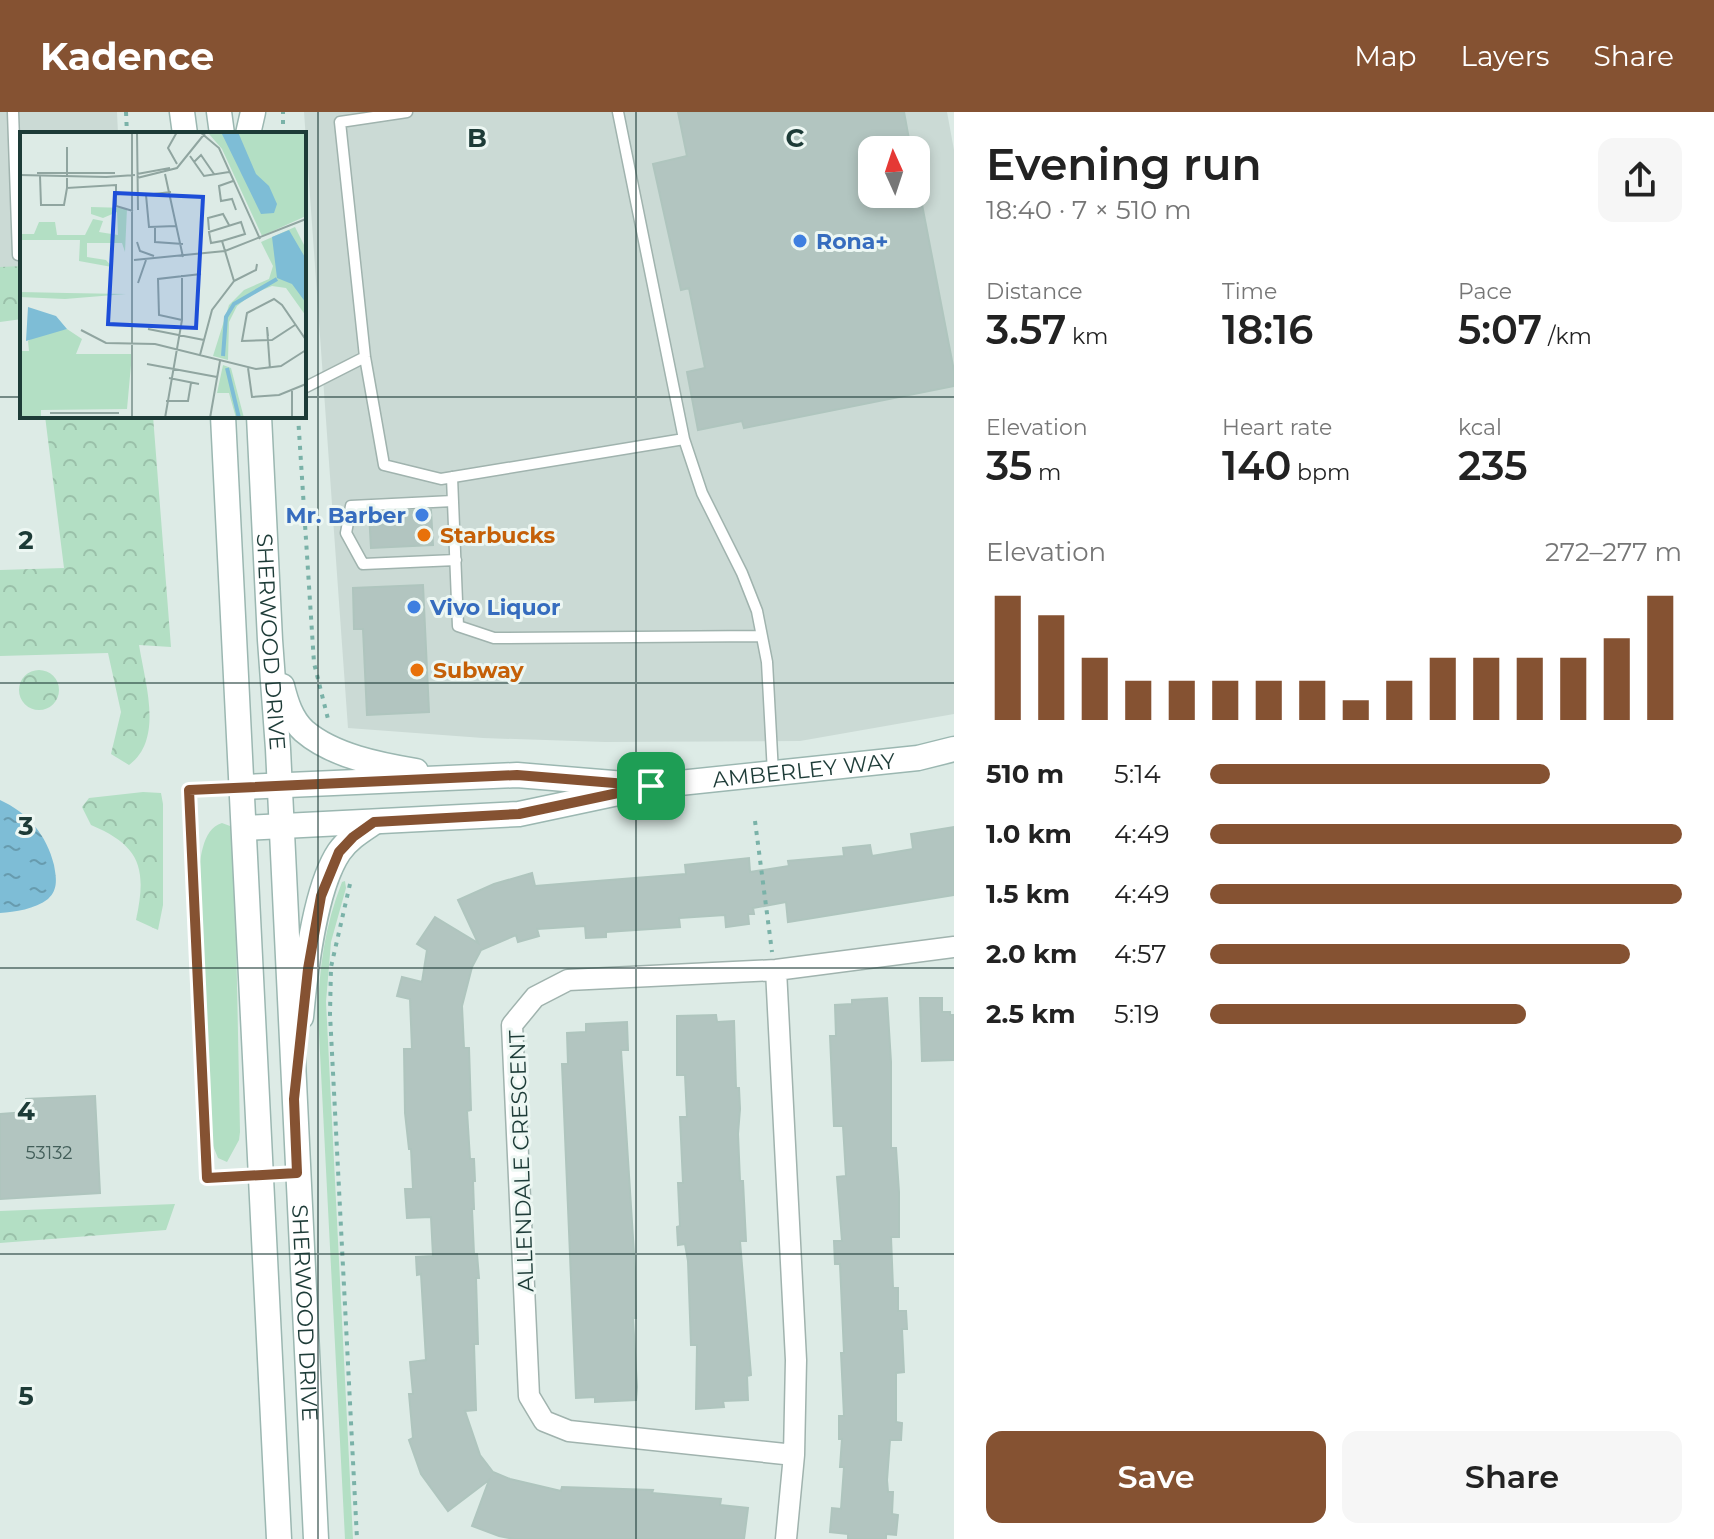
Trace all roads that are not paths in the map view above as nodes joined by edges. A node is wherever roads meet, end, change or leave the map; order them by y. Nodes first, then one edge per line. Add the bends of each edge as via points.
1 (13, 112) edge
2 (182, 112) edge
3 (219, 112) edge
4 (244, 112) edge
5 (253, 112) edge
6 (407, 112) edge
7 (618, 112) edge
8 (185, 132) edge
9 (222, 132) edge
10 (246, 132) edge
11 (247, 132) edge
12 (20, 255) edge
13 (365, 357) junction
14 (306, 387) edge
15 (223, 418) edge
16 (259, 418) edge
17 (684, 439) junction
18 (452, 477) junction
19 (453, 501) junction
20 (456, 560) junction
21 (762, 636) junction
22 (270, 640) junction
23 (954, 749) edge
24 (773, 773) junction
25 (454, 778) junction
26 (280, 786) junction
27 (651, 786) junction
28 (242, 787) junction
29 (374, 822) junction
30 (282, 827) junction
31 (244, 828) junction
32 (954, 947) edge
33 (774, 962) junction
34 (294, 1099) junction
35 (297, 1173) junction
36 (261, 1175) junction
37 (794, 1455) junction
38 (279, 1539) edge
39 (316, 1539) edge
40 (786, 1539) edge

1 - 12 lane
2 - 8 main road
3 - 9 main road
4 - 10 main road
5 - 11 main road
6 - 13 lane via 340,122
7 - 17 lane
13 - 14 lane
13 - 18 lane via 384,465
15 - 28 main road, SHERWOOD DRIVE
16 - 22 main road, SHERWOOD DRIVE
17 - 18 lane
17 - 21 lane via 702,493 742,573
18 - 19 lane
19 - 20 lane
19 - 20 lane via 351,506 346,533 363,564
20 - 21 lane via 458,626 494,638
21 - 24 lane
22 - 25 main road via 286,700 303,730 348,754
22 - 26 main road, SHERWOOD DRIVE
23 - 24 main road, AMBERLEY WAY via 918,758
24 - 27 main road, AMBERLEY WAY
25 - 26 main road, AMBERLEY WAY
25 - 27 main road, AMBERLEY WAY via 517,775
26 - 28 main road, AMBERLEY WAY
26 - 30 main road, SHERWOOD DRIVE
27 - 29 main road, AMBERLEY WAY via 519,814
28 - 31 main road, SHERWOOD DRIVE
28 - 36 lane via 189,790 206,1162 207,1178
29 - 30 main road, AMBERLEY WAY
29 - 34 main road via 339,852 321,896
30 - 31 main road, AMBERLEY WAY
30 - 34 main road, SHERWOOD DRIVE
31 - 36 main road, SHERWOOD DRIVE
32 - 33 street, ALLENDALE CRESCENT
33 - 37 street via 796,1360
33 - 37 street, ALLENDALE CRESCENT via 568,980 535,997 512,1025 529,1396 544,1421 569,1431
34 - 35 main road, SHERWOOD DRIVE
35 - 36 lane
35 - 39 main road, SHERWOOD DRIVE
36 - 38 main road, SHERWOOD DRIVE
37 - 40 street

